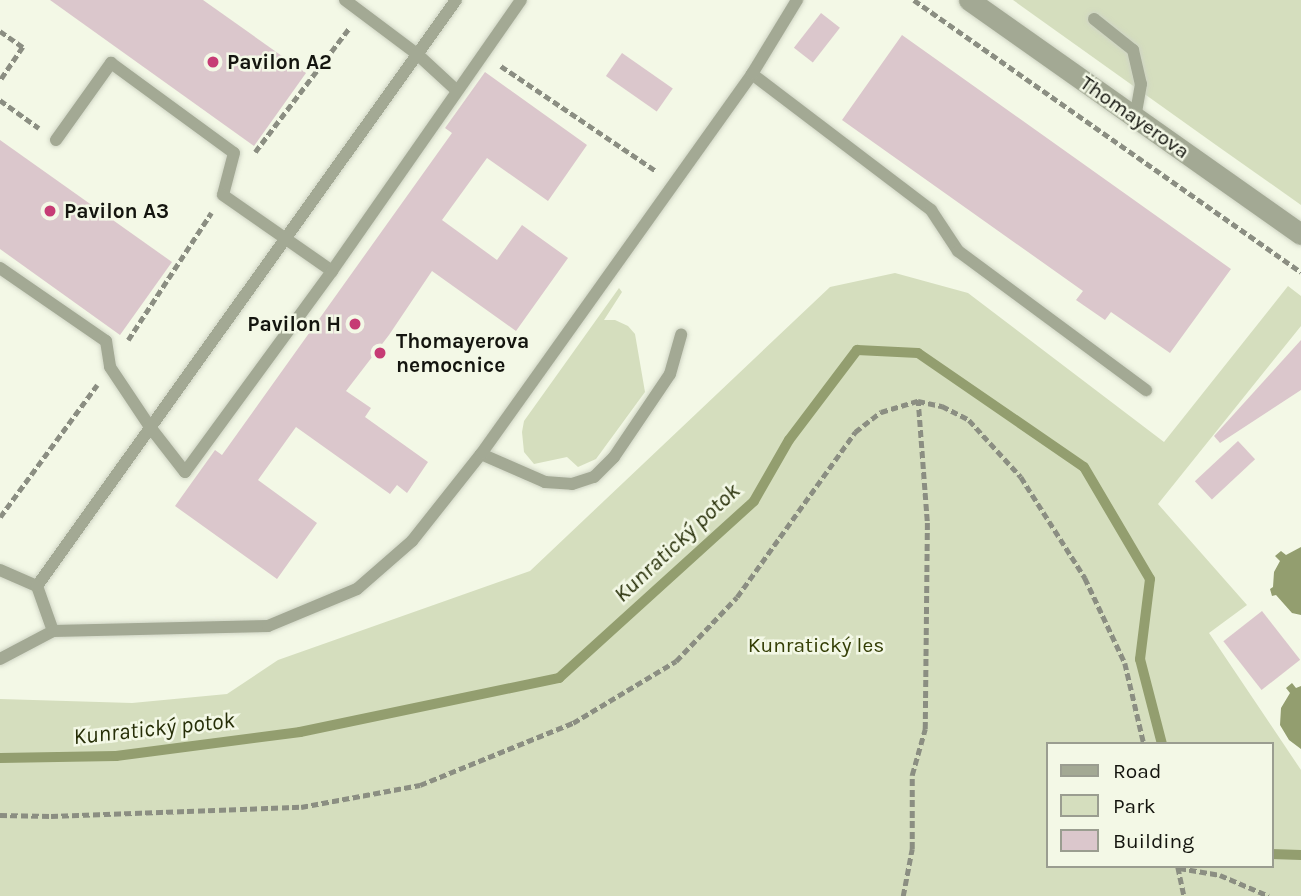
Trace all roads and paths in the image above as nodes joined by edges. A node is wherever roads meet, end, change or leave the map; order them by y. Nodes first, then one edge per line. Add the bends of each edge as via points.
1 (345, 0) edge
2 (456, 0) edge
3 (521, 0) edge
4 (797, 0) edge
5 (914, 0) edge
6 (969, 0) edge
7 (363, 13) junction
8 (1094, 19) dead end
9 (0, 31) edge
10 (418, 54) junction
11 (483, 54) junction
12 (752, 74) junction
13 (0, 81) edge
14 (456, 90) junction
15 (0, 100) edge
16 (1135, 117) junction
17 (57, 140) joint
18 (674, 183) junction
19 (223, 195) junction
20 (1301, 234) edge
21 (285, 239) junction
22 (0, 268) edge
23 (332, 271) junction
24 (1301, 272) edge
25 (681, 335) dead end
26 (110, 366) junction
27 (1146, 390) dead end
28 (918, 401) junction
29 (150, 427) junction
30 (481, 454) junction
31 (0, 517) edge
32 (0, 570) edge
33 (37, 586) junction
34 (53, 631) junction
35 (0, 659) edge
36 (1144, 742) edge
37 (0, 815) edge
38 (1178, 868) edge
39 (1183, 868) edge
40 (903, 896) edge
41 (1184, 896) edge
42 (1269, 896) edge

1 - 7 lane
2 - 10 lane
3 - 11 lane
4 - 12 lane
5 - 24 path
6 - 16 street, Thomayerova
7 - 10 lane
7 - 19 path
8 - 16 lane via 1133,50 1141,84
9 - 13 path via 23,47
10 - 14 lane
10 - 21 lane
11 - 14 lane
11 - 18 path
12 - 18 lane
12 - 27 lane via 931,210 958,251
14 - 23 lane
15 - 17 path
16 - 20 street, Thomayerova
17 - 19 lane via 111,63 234,153
18 - 30 lane
19 - 21 lane
19 - 26 path
21 - 23 lane
21 - 29 lane
22 - 26 lane via 106,341
23 - 29 lane via 185,472
25 - 30 lane via 670,374 614,457 594,477 572,484 545,482
26 - 29 lane
26 - 31 path
28 - 36 path via 942,406 969,421 1021,477 1085,578 1125,663
28 - 37 path via 881,412 855,432 737,597 676,661 573,723 420,785 301,807
28 - 40 path via 927,521 925,729 912,775 912,849
29 - 33 lane
30 - 34 lane via 411,541 357,589 268,626
32 - 33 lane
33 - 34 lane
34 - 35 lane
38 - 41 path
39 - 42 path via 1220,875

